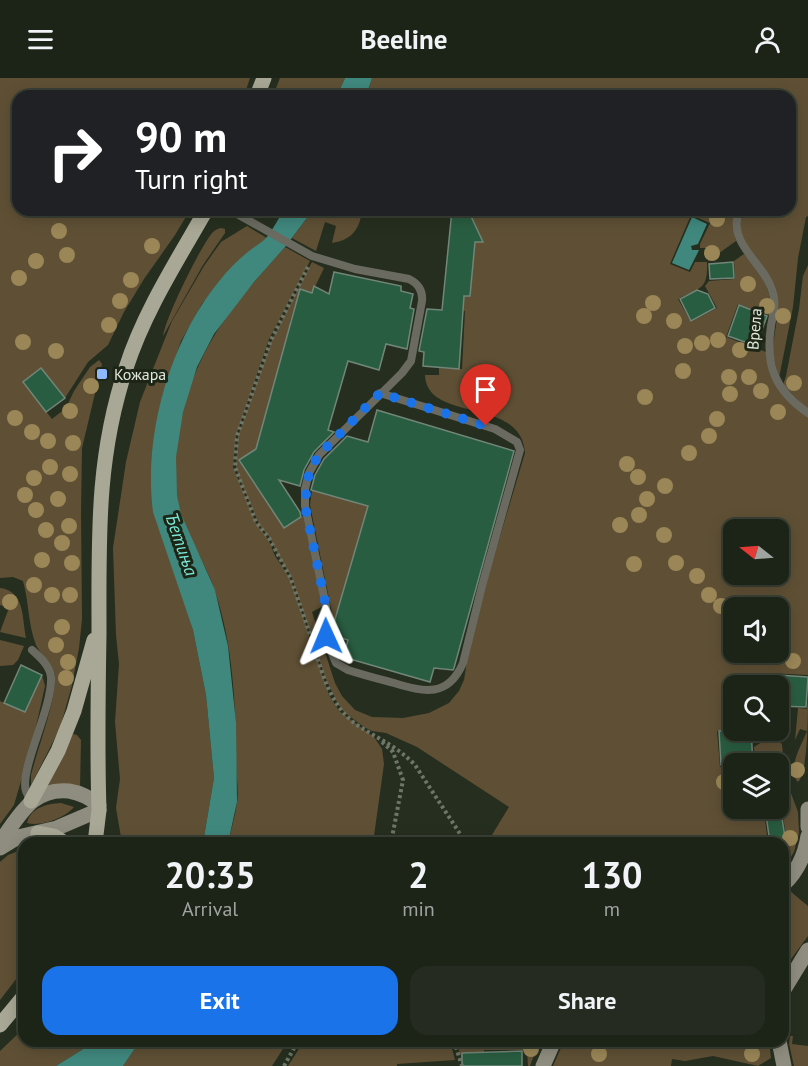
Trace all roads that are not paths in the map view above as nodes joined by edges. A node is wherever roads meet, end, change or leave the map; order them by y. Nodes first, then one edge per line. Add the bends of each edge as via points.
1 (203, 216) edge
2 (240, 216) edge
3 (738, 216) edge
4 (380, 393) junction
5 (808, 413) edge
6 (99, 622) junction
7 (32, 650) dead end
8 (32, 801) junction
9 (99, 807) junction
10 (808, 809) edge
11 (808, 827) edge
12 (38, 833) junction
13 (808, 836) edge
14 (55, 837) edge
15 (96, 837) edge
16 (0, 843) edge
17 (0, 848) edge
18 (789, 878) edge
19 (808, 950) edge
20 (789, 981) edge
21 (18, 1004) edge
22 (0, 1026) edge
23 (551, 1047) edge
24 (780, 1047) edge
25 (543, 1066) edge
26 (784, 1066) edge

1 - 6 main road via 143,325 114,409 100,501
2 - 4 lane via 312,256 409,279 419,287 422,301 411,361
3 - 5 lane, Врела via 735,227 740,242 768,281 774,299 769,342 774,374 785,392
4 - 4 lane via 319,455 305,489 305,506 326,606 328,644 341,668 417,690 436,689 450,682 463,663 520,450 517,442 495,429
6 - 8 main road via 74,711
6 - 9 main road
7 - 8 lane via 51,675 46,709 26,774 26,791
8 - 9 street via 60,790 78,792
8 - 16 street
9 - 12 street via 78,820
9 - 15 main road
10 - 11 street
12 - 14 main road
12 - 17 street via 18,837
13 - 18 street via 806,850
19 - 20 street
21 - 22 main road
23 - 25 street
24 - 26 street

